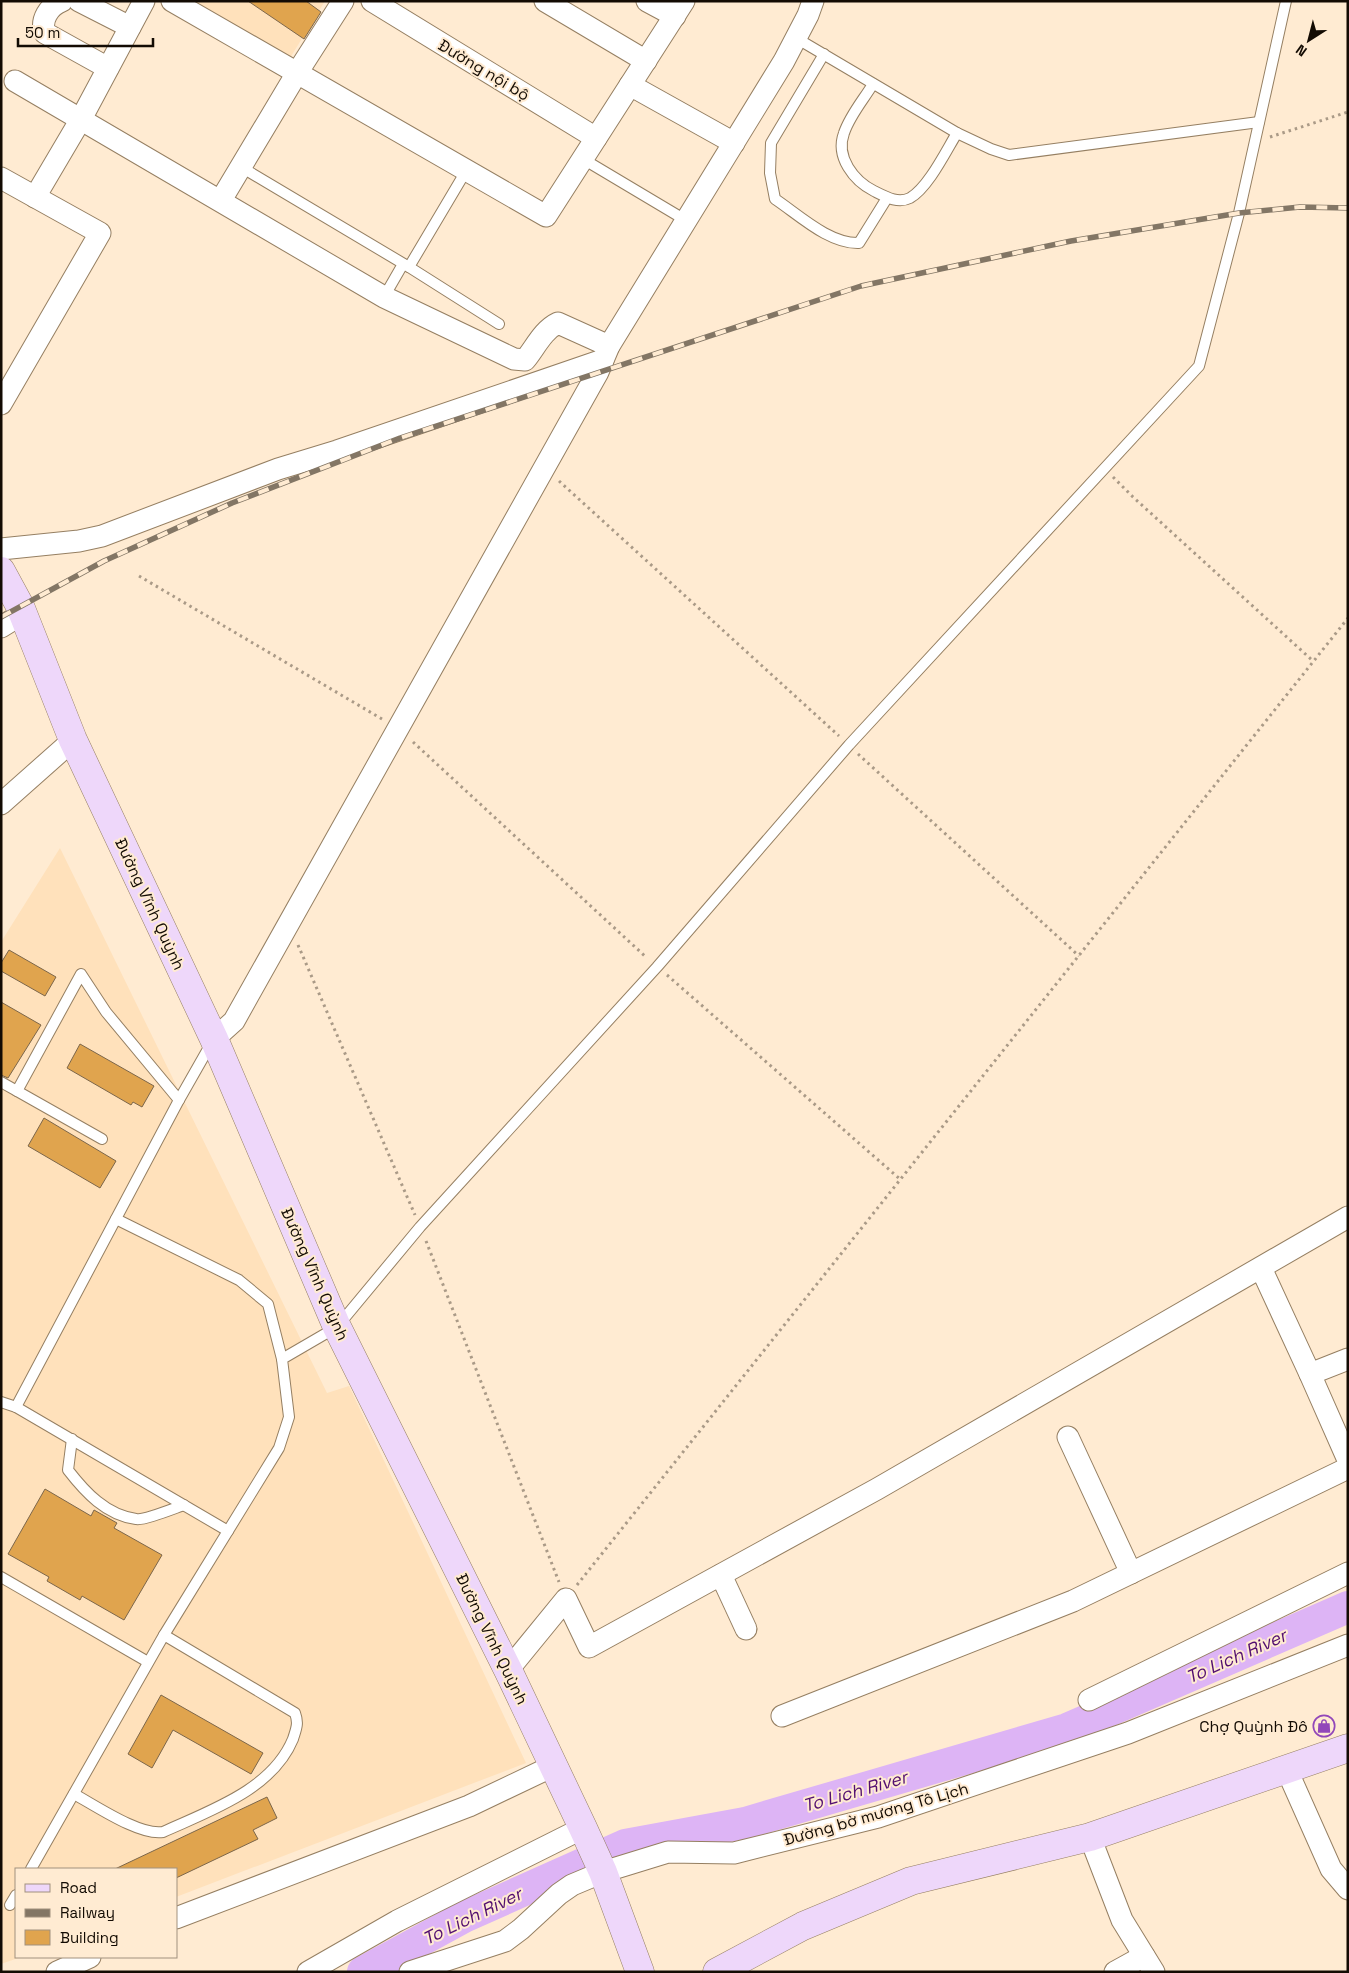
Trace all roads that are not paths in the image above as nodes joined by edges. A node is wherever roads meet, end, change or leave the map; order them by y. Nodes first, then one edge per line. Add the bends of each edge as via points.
1 (62, 1) edge
2 (79, 1) edge
3 (144, 1) edge
4 (172, 1) edge
5 (343, 1) edge
6 (372, 1) edge
7 (545, 1) edge
8 (647, 1) edge
9 (813, 1) edge
10 (1286, 1) edge
11 (679, 9) edge
12 (130, 27) junction
13 (796, 38) junction
14 (824, 54) junction
15 (646, 60) junction
16 (108, 68) junction
17 (297, 73) junction
18 (15, 80) dead end
19 (873, 84) junction
20 (630, 85) junction
21 (81, 119) junction
22 (1259, 122) junction
23 (957, 133) junction
24 (596, 138) junction
25 (734, 143) junction
26 (582, 159) junction
27 (241, 167) junction
28 (466, 170) junction
29 (1, 178) edge
30 (35, 197) junction
31 (887, 198) junction
32 (221, 200) junction
33 (687, 220) junction
34 (406, 265) junction
35 (384, 296) junction
36 (499, 324) dead end
37 (606, 353) junction
38 (1, 404) edge
39 (1, 549) edge
40 (1, 572) edge
41 (12, 621) edge
42 (73, 740) junction
43 (1, 804) edge
44 (214, 1039) junction
45 (1, 1082) edge
46 (17, 1091) junction
47 (178, 1100) junction
48 (102, 1139) dead end
49 (1348, 1217) edge
50 (116, 1219) junction
51 (1261, 1268) junction
52 (337, 1327) junction
53 (282, 1359) junction
54 (1348, 1359) edge
55 (1310, 1374) junction
56 (1, 1402) edge
57 (16, 1407) junction
58 (1068, 1437) dead end
59 (72, 1440) junction
60 (1348, 1460) edge
61 (1348, 1468) edge
62 (184, 1505) junction
63 (228, 1531) junction
64 (1131, 1573) junction
65 (1348, 1573) edge
66 (721, 1575) junction
67 (1, 1576) edge
68 (746, 1629) dead end
69 (164, 1635) junction
70 (1348, 1644) edge
71 (148, 1662) junction
72 (508, 1670) junction
73 (1088, 1700) dead end
74 (782, 1716) dead end
75 (1348, 1748) edge
76 (553, 1766) junction
77 (1286, 1768) junction
78 (74, 1794) junction
79 (584, 1832) junction
80 (1090, 1837) junction
81 (32, 1868) edge
82 (601, 1869) junction
83 (1348, 1889) edge
84 (15, 1897) edge
85 (10, 1905) dead end
86 (178, 1917) edge
87 (88, 1958) edge
88 (1149, 1964) edge
89 (57, 1972) edge
90 (308, 1972) edge
91 (410, 1972) edge
92 (640, 1972) edge
93 (717, 1972) edge
94 (1116, 1972) edge

1 - 16 street via 46,16 43,23 45,33
2 - 12 street
3 - 12 street
4 - 17 street
5 - 17 street
6 - 24 street, Đường nội bộ
7 - 15 street
8 - 11 street
9 - 13 street
10 - 22 lane
11 - 15 street
12 - 16 street
13 - 14 lane
13 - 25 street
14 - 19 lane
14 - 31 lane via 771,143 770,173 775,198 840,241 859,243
15 - 20 street
16 - 21 street
17 - 27 street
17 - 28 street
18 - 21 street
19 - 23 lane
19 - 31 lane via 843,134 842,146 847,167 854,178
20 - 24 street
20 - 25 street
21 - 30 street
21 - 32 street
22 - 23 lane via 1009,155
22 - 52 lane via 1240,213 1199,366 849,745 657,967 420,1227
23 - 31 lane via 923,187 900,201
24 - 26 street
25 - 33 street
26 - 28 street via 546,216
26 - 33 lane
27 - 32 street
27 - 34 lane
28 - 34 lane
29 - 30 street
30 - 38 street via 100,233
32 - 35 street
33 - 37 street
34 - 35 lane
34 - 36 lane
35 - 37 street via 520,361 525,360 542,336 558,323
37 - 39 street via 337,451 278,469 102,536
37 - 44 street via 234,1021
40 - 41 street, Đường Vĩnh Quỳnh via 20,606
41 - 42 street, Đường Vĩnh Quỳnh
42 - 43 street
42 - 44 street, Đường Vĩnh Quỳnh
44 - 47 lane
44 - 52 street, Đường Vĩnh Quỳnh
45 - 46 lane
46 - 47 lane via 81,974 106,1012
46 - 48 lane
47 - 50 lane
49 - 51 street
50 - 53 lane via 239,1280 268,1304
50 - 57 lane
51 - 55 street
51 - 66 street
52 - 53 lane
52 - 72 street, Đường Vĩnh Quỳnh
53 - 63 lane via 288,1417 279,1448
54 - 55 street
55 - 60 street
56 - 57 lane
57 - 59 lane
58 - 64 street
59 - 62 lane
59 - 62 lane via 68,1470 86,1493 110,1510 137,1520
61 - 64 street
62 - 63 lane
63 - 69 lane
64 - 74 street via 1073,1601
65 - 73 street
66 - 68 street
66 - 72 street via 589,1647 566,1599
67 - 71 lane
69 - 71 lane
69 - 78 lane via 295,1714 298,1726 291,1744 280,1762 252,1787 155,1834 141,1830
70 - 82 street, Đường bờ mương Tô Lịch via 1128,1733 878,1817 734,1853 668,1852
71 - 78 lane
72 - 76 street, Đường Vĩnh Quỳnh
75 - 77 street
76 - 79 street, Đường Vĩnh Quỳnh
76 - 86 street via 469,1806
77 - 80 street
77 - 83 street via 1331,1869
78 - 81 lane
79 - 82 street, Đường Vĩnh Quỳnh
79 - 90 street via 397,1921
80 - 88 street via 1122,1920
80 - 93 street via 911,1880 803,1926
82 - 91 street, Đường bờ mương Tô Lịch via 559,1894 505,1941
82 - 92 street, Đường Vĩnh Quỳnh
84 - 85 lane
87 - 89 street
88 - 94 street

